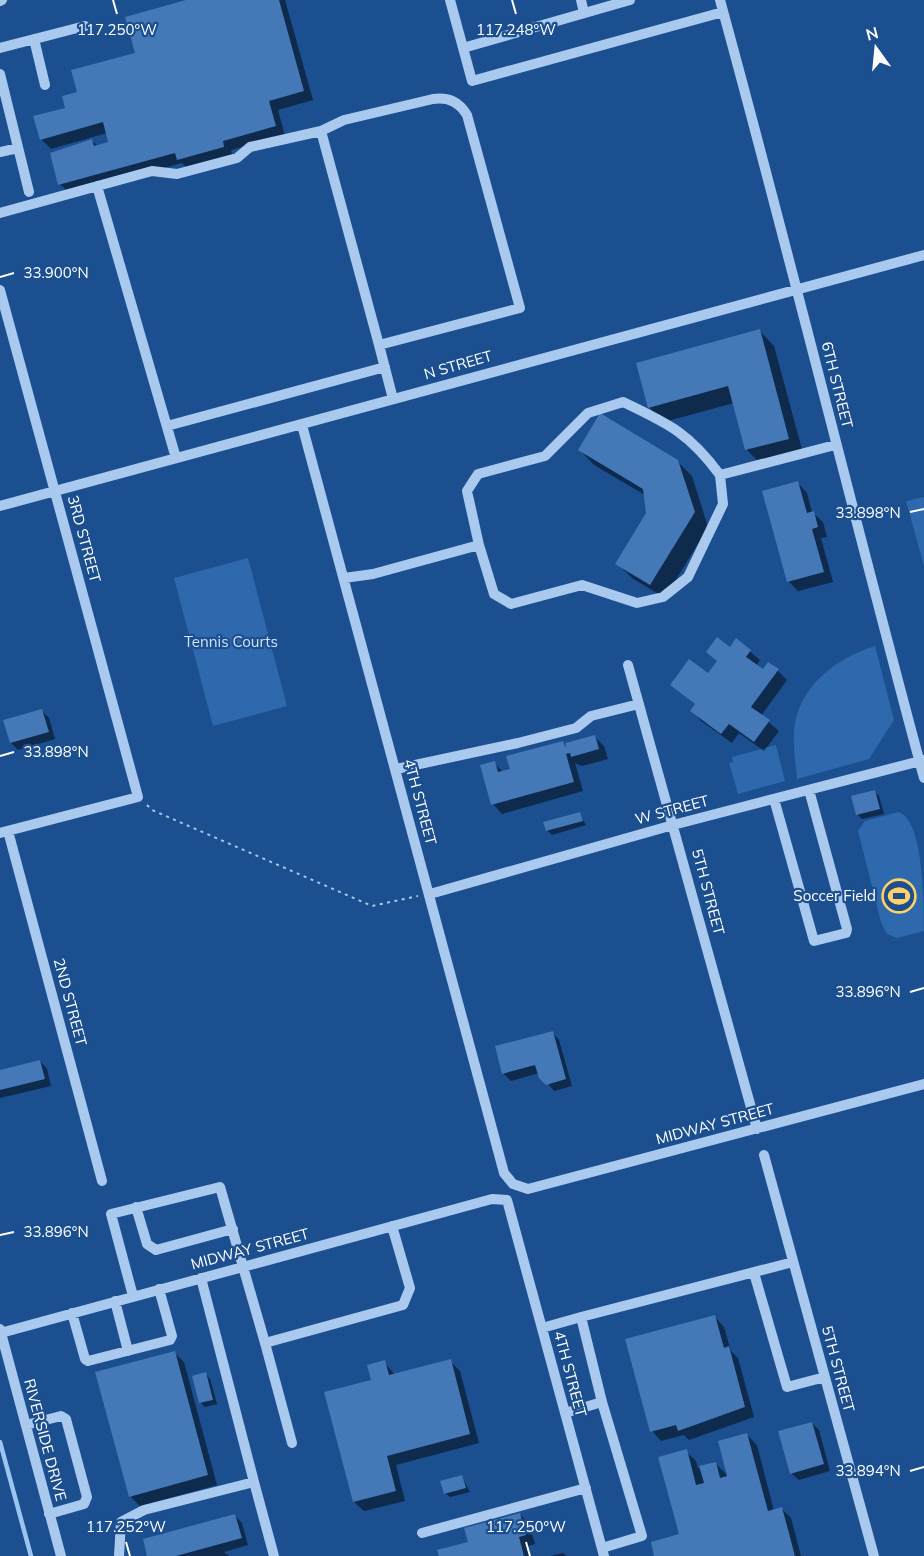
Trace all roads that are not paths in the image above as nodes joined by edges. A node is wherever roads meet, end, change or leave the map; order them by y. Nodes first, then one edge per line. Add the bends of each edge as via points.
1 (450, 0) edge
2 (581, 0) edge
3 (630, 0) edge
4 (720, 0) edge
5 (723, 12) junction
6 (584, 13) junction
7 (85, 26) dead end
8 (34, 39) junction
9 (0, 48) edge
10 (463, 48) junction
11 (1, 80) edge
12 (45, 85) dead end
13 (321, 131) junction
14 (18, 148) junction
15 (0, 152) edge
16 (97, 186) junction
17 (29, 192) dead end
18 (0, 213) edge
19 (924, 255) edge
20 (798, 289) junction
21 (0, 290) edge
22 (379, 345) junction
23 (385, 367) junction
24 (393, 399) junction
25 (302, 424) junction
26 (167, 426) junction
27 (836, 444) junction
28 (176, 458) junction
29 (720, 475) junction
30 (56, 491) junction
31 (0, 506) edge
32 (479, 545) junction
33 (344, 578) junction
34 (628, 665) dead end
35 (639, 704) junction
36 (922, 761) edge
37 (396, 769) junction
38 (924, 778) edge
39 (809, 790) junction
40 (774, 799) junction
41 (674, 825) junction
42 (4, 832) edge
43 (430, 894) junction
44 (924, 1083) edge
45 (756, 1129) junction
46 (764, 1155) dead end
47 (102, 1181) dead end
48 (513, 1185) joint
49 (507, 1200) joint
50 (136, 1207) junction
51 (392, 1226) junction
52 (233, 1229) junction
53 (793, 1262) junction
54 (243, 1266) junction
55 (754, 1273) junction
56 (201, 1278) junction
57 (159, 1289) junction
58 (133, 1296) junction
59 (114, 1301) junction
60 (72, 1313) junction
61 (581, 1317) junction
62 (542, 1328) junction
63 (0, 1331) edge
64 (265, 1343) junction
65 (129, 1351) junction
66 (825, 1377) junction
67 (602, 1402) junction
68 (565, 1413) junction
69 (26, 1425) junction
70 (292, 1443) dead end
71 (254, 1482) junction
72 (585, 1488) junction
73 (50, 1514) junction
74 (422, 1533) dead end
75 (603, 1552) edge
76 (61, 1556) edge
77 (119, 1556) edge
78 (274, 1556) edge
79 (874, 1556) edge

1 - 10 street
2 - 6 street
3 - 6 street
4 - 5 street, 6TH STREET
5 - 10 street via 472,81
5 - 20 street, 6TH STREET
6 - 10 street
7 - 8 street
8 - 9 street
8 - 12 street
11 - 14 street
13 - 16 street via 250,147 237,158 177,174 152,171
13 - 22 street
13 - 22 street via 344,120 433,99 444,98 460,105 467,115 519,299 520,308
14 - 15 street
14 - 17 street
16 - 18 street
16 - 26 street
19 - 20 street, N STREET
20 - 24 street, N STREET
20 - 27 street, 6TH STREET
21 - 30 street, 3RD STREET
22 - 23 street
23 - 24 street
23 - 26 street
24 - 25 street, N STREET
25 - 28 street, N STREET
25 - 33 street, 4TH STREET
26 - 28 street
27 - 29 street
27 - 36 street, 6TH STREET
28 - 30 street, N STREET
29 - 32 street via 702,451 672,425 623,402 588,413 545,456 478,474 467,491
29 - 32 street via 723,504 687,577 663,597 637,603 582,585 511,604 494,594
30 - 31 street, N STREET
30 - 42 street, 3RD STREET via 138,797
32 - 33 street via 373,574
33 - 37 street, 4TH STREET
34 - 35 street, 5TH STREET
35 - 37 street via 591,716 576,728
35 - 41 street, 5TH STREET
36 - 38 street, 6TH STREET
36 - 39 street, W STREET
37 - 43 street, 4TH STREET
39 - 40 street, W STREET
39 - 40 street via 846,933 814,941
40 - 41 street, W STREET
41 - 43 street, W STREET
41 - 45 street, 5TH STREET
42 - 47 street, 2ND STREET
43 - 48 street, 4TH STREET via 504,1173
44 - 45 street, MIDWAY STREET
45 - 48 street, MIDWAY STREET via 528,1189
46 - 53 street, 5TH STREET
49 - 51 street, MIDWAY STREET via 492,1199
49 - 62 street, 4TH STREET
50 - 52 street via 147,1244 156,1250
50 - 52 street via 216,1186 223,1191
50 - 58 street via 111,1214
51 - 54 street, MIDWAY STREET
51 - 64 street via 410,1287 403,1305
52 - 54 street
53 - 55 street
53 - 66 street, 5TH STREET
54 - 56 street, MIDWAY STREET
54 - 64 street
55 - 61 street
55 - 66 street via 787,1387
56 - 57 street, MIDWAY STREET
56 - 71 street
57 - 58 street, MIDWAY STREET
57 - 65 street via 172,1336 170,1340
58 - 59 street, MIDWAY STREET
59 - 60 street, MIDWAY STREET
59 - 65 street
60 - 63 street, MIDWAY STREET
60 - 65 street via 88,1362
61 - 62 street
61 - 67 street
62 - 68 street, 4TH STREET
63 - 69 street, RIVERSIDE DRIVE
64 - 70 street
66 - 79 street, 5TH STREET
67 - 68 street
67 - 75 street via 642,1536
68 - 72 street, 4TH STREET
69 - 73 street, RIVERSIDE DRIVE
69 - 73 street via 61,1416 66,1419 72,1441 87,1497 84,1504
71 - 77 street via 144,1510 121,1522
71 - 78 street
72 - 74 street
72 - 75 street, 4TH STREET
73 - 76 street, RIVERSIDE DRIVE

